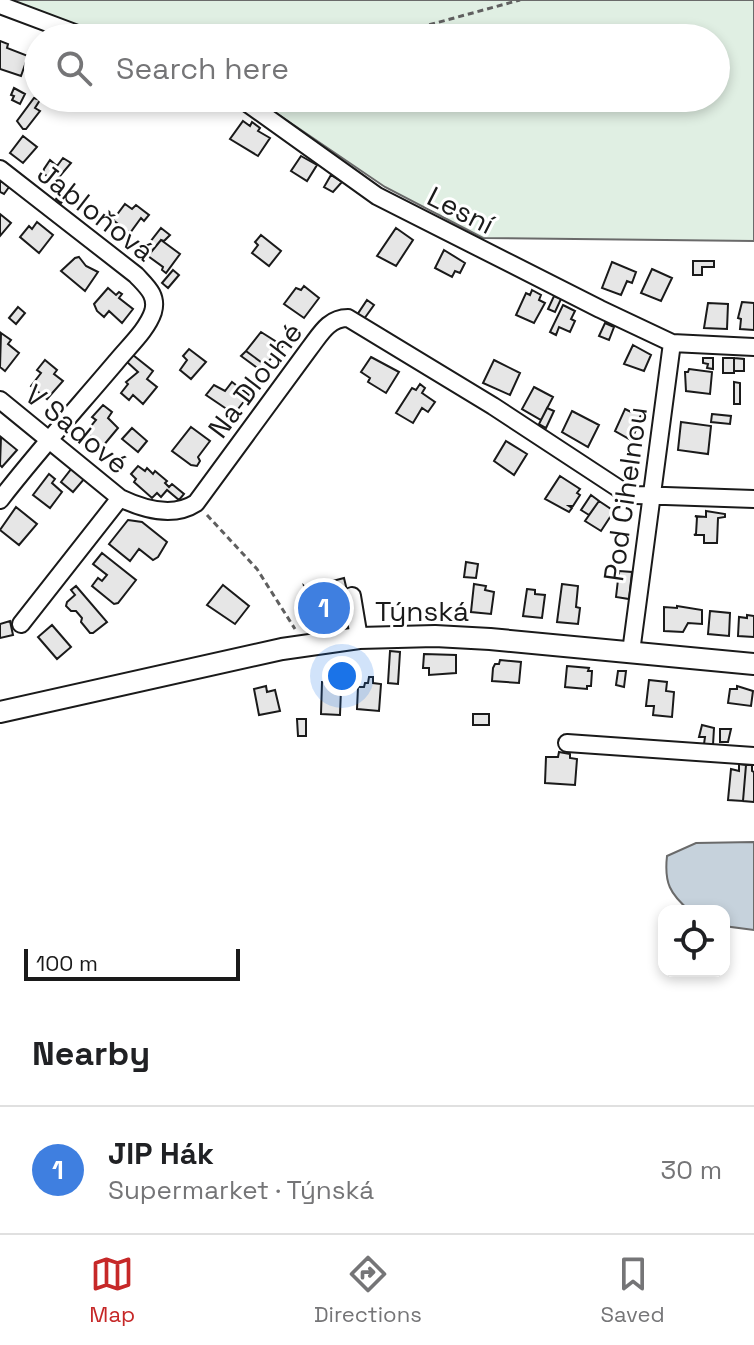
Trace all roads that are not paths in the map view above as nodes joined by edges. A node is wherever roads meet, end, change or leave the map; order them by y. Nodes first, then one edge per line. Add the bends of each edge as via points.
1 (0, 5) edge
2 (51, 24) edge
3 (260, 112) edge
4 (0, 169) edge
5 (672, 343) junction
6 (754, 347) edge
7 (0, 400) edge
8 (49, 440) junction
9 (650, 496) junction
10 (120, 498) junction
11 (754, 499) edge
12 (0, 500) edge
13 (352, 596) dead end
14 (21, 624) dead end
15 (359, 638) junction
16 (631, 652) junction
17 (754, 664) edge
18 (0, 712) edge
19 (567, 743) dead end
20 (754, 756) edge

1 - 2 street
3 - 5 street, Lesní via 377,196
4 - 8 street, Jabloňová via 136,275 154,300 141,331
5 - 6 street
5 - 9 street, Pod Cihelnou
7 - 8 street, V Sadové
8 - 10 street, V Sadové
8 - 12 street
9 - 10 street, Na Dlouhé via 624,492 402,349 348,318 338,318 309,349 196,503 181,510 152,510
9 - 11 street, Na Dlouhé
9 - 16 street, Pod Cihelnou
10 - 14 street
13 - 15 street
15 - 16 main road, Týnská via 435,636
15 - 18 main road, Týnská via 282,649
16 - 17 main road, Týnská
19 - 20 street

